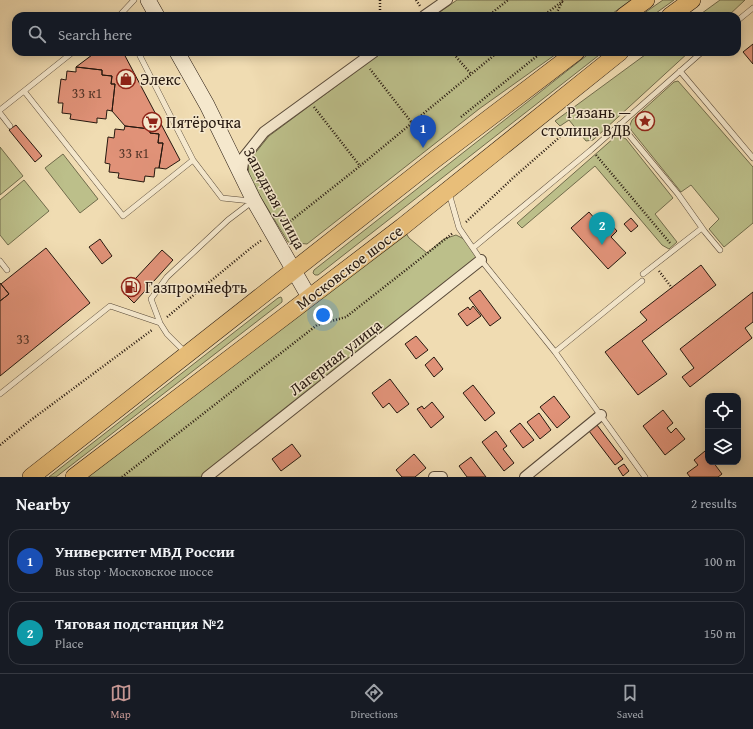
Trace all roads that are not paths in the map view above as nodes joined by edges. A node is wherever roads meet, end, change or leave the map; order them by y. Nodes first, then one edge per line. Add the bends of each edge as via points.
1 (134, 0) edge
2 (148, 0) edge
3 (447, 0) edge
4 (646, 0) edge
5 (692, 0) edge
6 (753, 8) edge
7 (123, 12) edge
8 (155, 12) edge
9 (430, 12) edge
10 (630, 12) edge
11 (676, 12) edge
12 (741, 18) edge
13 (68, 56) edge
14 (140, 56) edge
15 (179, 56) edge
16 (368, 56) edge
17 (571, 56) edge
18 (615, 56) edge
19 (697, 56) edge
20 (680, 71) junction
21 (24, 91) junction
22 (0, 112) edge
23 (620, 124) junction
24 (10, 126) dead end
25 (753, 158) edge
26 (193, 160) junction
27 (241, 175) junction
28 (448, 191) junction
29 (254, 201) junction
30 (702, 228) junction
31 (473, 248) junction
32 (720, 250) dead end
33 (481, 260) junction
34 (0, 261) edge
35 (7, 270) dead end
36 (294, 270) junction
37 (642, 274) dead end
38 (642, 281) dead end
39 (309, 297) junction
40 (160, 323) junction
41 (555, 352) junction
42 (188, 354) junction
43 (0, 394) edge
44 (601, 415) junction
45 (30, 477) edge
46 (74, 477) edge
47 (207, 477) edge
48 (434, 477) edge
49 (442, 477) edge
50 (525, 477) edge
51 (645, 477) edge

1 - 7 lane
2 - 8 street
3 - 9 street
4 - 10 main road
5 - 11 main road
6 - 12 lane
13 - 21 lane
14 - 26 lane
15 - 27 street, Западная улица via 207,105
16 - 27 street via 264,132 244,157
17 - 36 main road, Московское шоссе
18 - 28 main road, Московское шоссе
19 - 20 lane
20 - 23 lane
20 - 25 lane
21 - 22 lane
21 - 26 lane via 123,216
22 - 24 lane
23 - 30 lane via 678,194
23 - 31 lane
26 - 29 lane via 222,198
27 - 29 street, Западная улица
28 - 31 lane via 459,228
28 - 39 main road, Московское шоссе
29 - 36 street, Западная улица
29 - 40 lane via 228,220 166,277 151,300
30 - 32 lane
30 - 37 lane
31 - 33 lane
33 - 41 lane
33 - 47 street, Лагерная улица
34 - 35 lane
36 - 39 street, Западная улица
36 - 42 main road, Московское шоссе
38 - 41 lane
39 - 46 main road, Московское шоссе
40 - 42 lane via 167,334
40 - 43 lane via 110,306
41 - 44 lane
42 - 45 main road, Московское шоссе
44 - 50 street
44 - 51 lane
48 - 49 street

